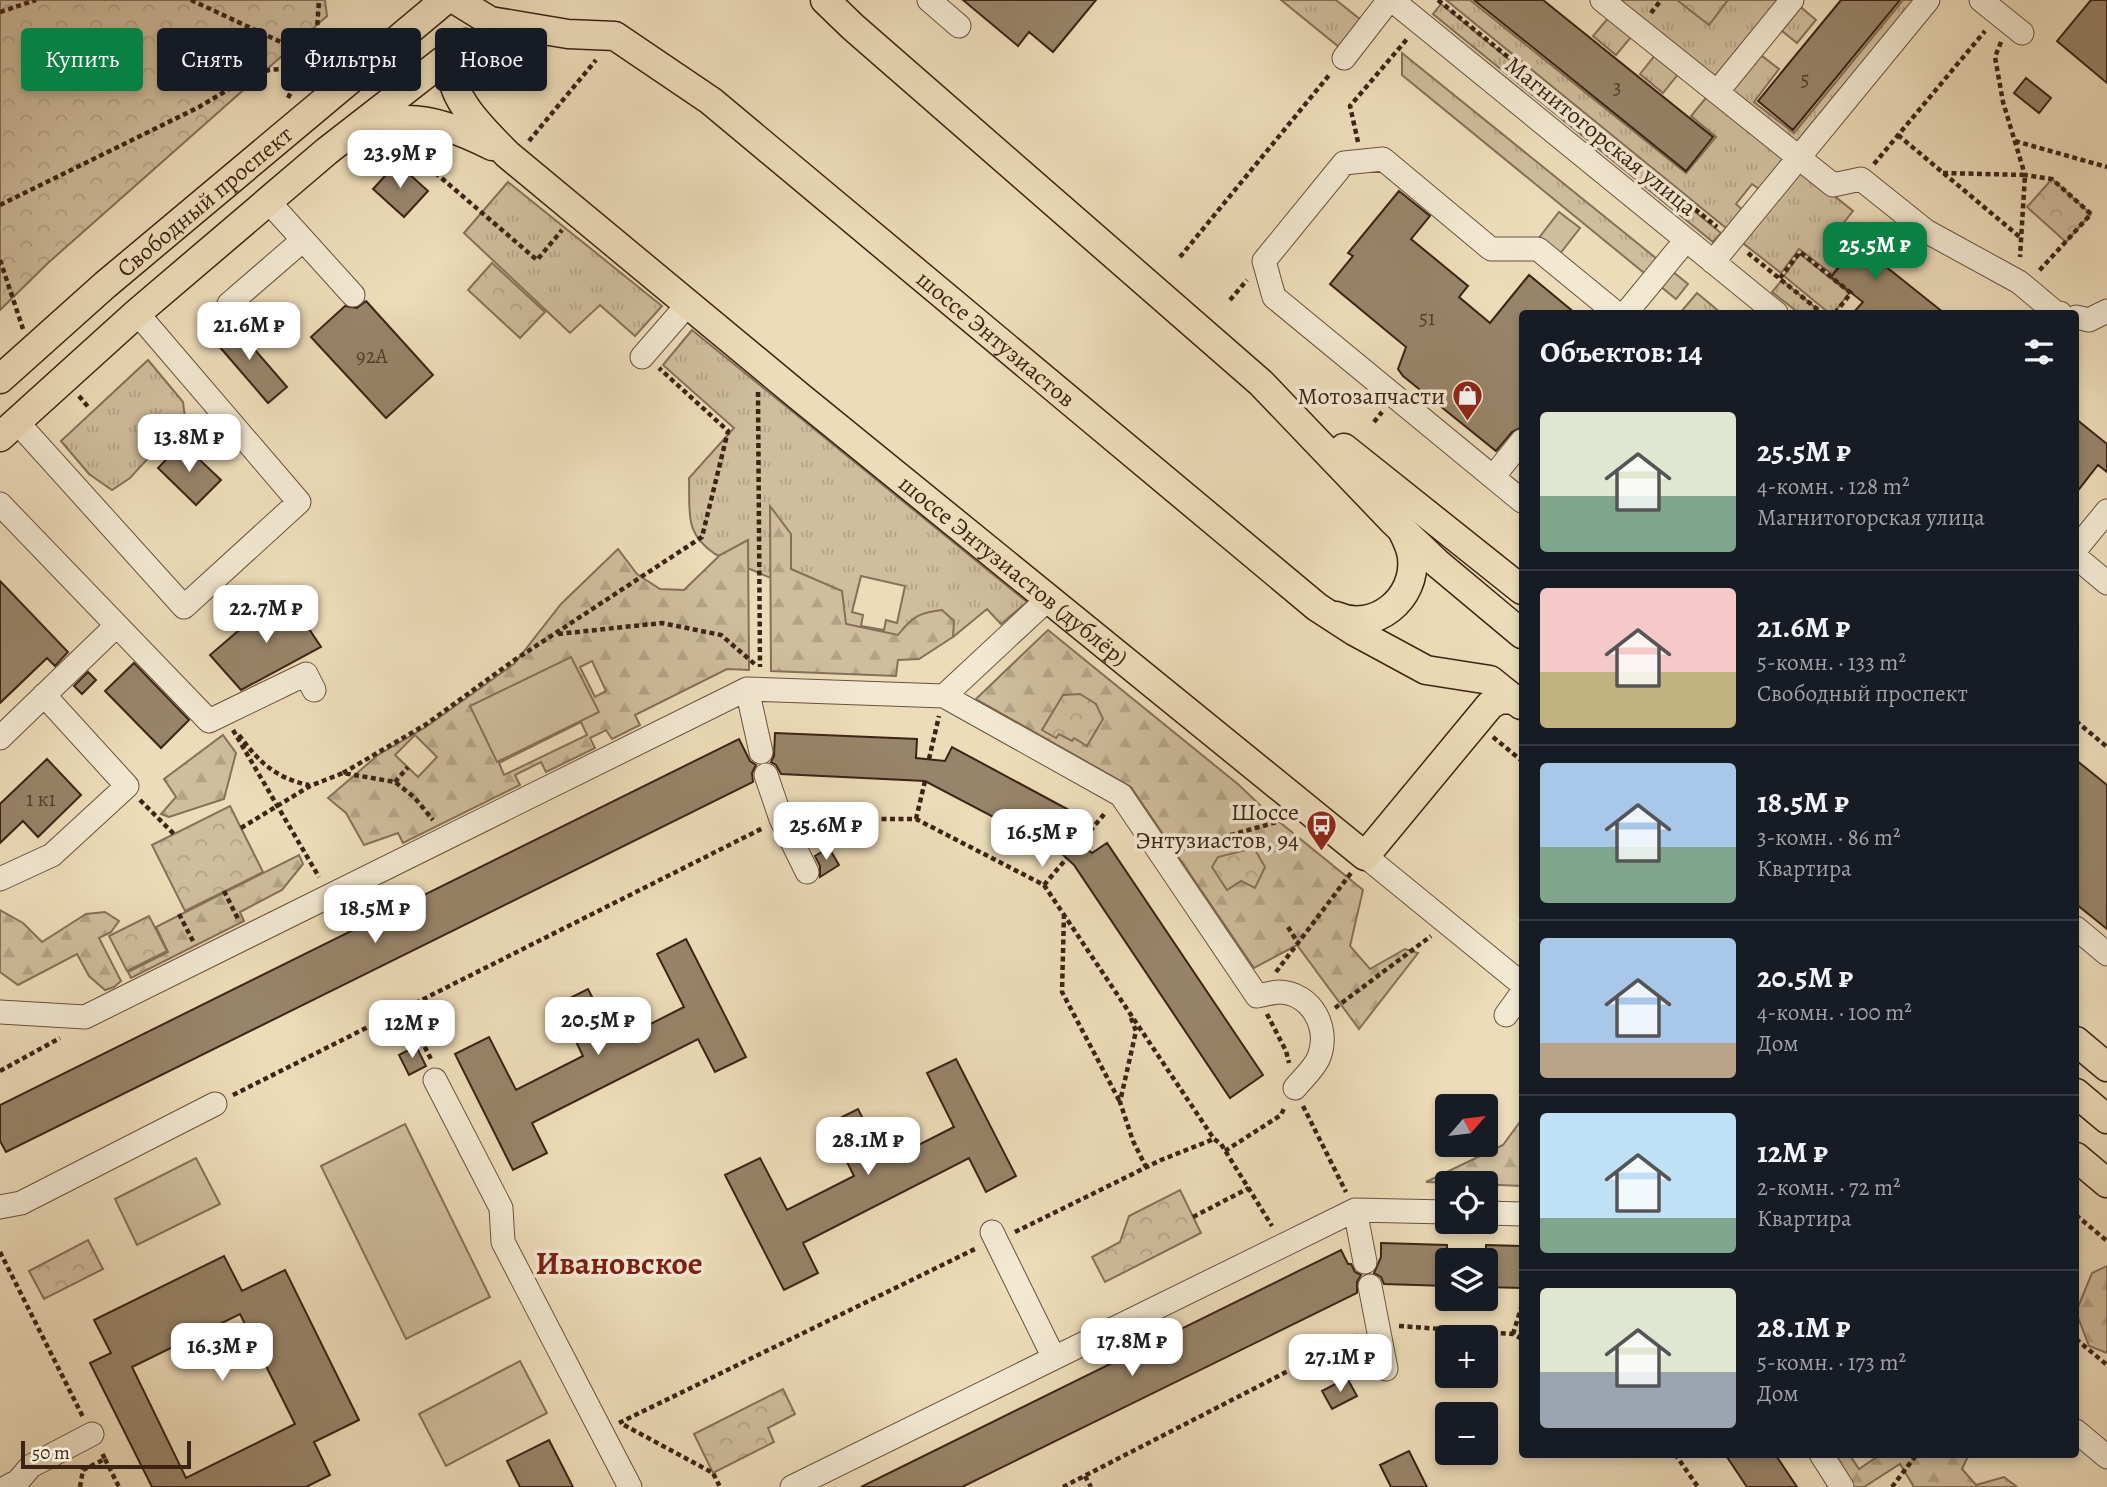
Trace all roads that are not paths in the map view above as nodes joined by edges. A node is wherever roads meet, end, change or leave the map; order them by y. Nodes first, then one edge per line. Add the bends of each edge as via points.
1 (445, 0) edge
2 (456, 0) edge
3 (825, 0) edge
4 (929, 0) edge
5 (1602, 0) edge
6 (1792, 0) edge
7 (1928, 0) edge
8 (1403, 4) edge
9 (490, 21) junction
10 (959, 26) dead end
11 (482, 28) edge
12 (1344, 58) road end
13 (435, 67) edge
14 (458, 91) edge
15 (1717, 92) junction
16 (518, 148) junction
17 (327, 151) junction
18 (1797, 157) junction
19 (268, 201) junction
20 (303, 240) junction
21 (1686, 240) junction
22 (1713, 262) junction
23 (353, 295) dead end
24 (229, 304) dead end
25 (688, 304) junction
26 (1612, 310) edge
27 (1628, 310) edge
28 (1772, 310) edge
29 (2053, 310) edge
30 (2107, 311) edge
31 (136, 313) junction
32 (2079, 318) edge
33 (643, 356) road end
34 (0, 379) edge
35 (1261, 383) junction
36 (8, 429) edge
37 (1519, 445) edge
38 (1493, 477) junction
39 (1519, 499) edge
40 (2107, 511) edge
41 (3, 515) edge
42 (1393, 520) junction
43 (2079, 545) edge
44 (2079, 560) edge
45 (2107, 583) edge
46 (1519, 588) edge
47 (1048, 599) junction
48 (1317, 607) junction
49 (116, 626) junction
50 (1519, 631) edge
51 (747, 689) junction
52 (314, 691) dead end
53 (44, 695) junction
54 (944, 696) junction
55 (1498, 703) edge
56 (0, 738) edge
57 (761, 752) dead end
58 (766, 775) dead end
59 (1366, 856) junction
60 (807, 872) dead end
61 (0, 879) edge
62 (2079, 931) edge
63 (2107, 954) edge
64 (1519, 982) edge
65 (1519, 997) edge
66 (0, 1012) edge
67 (1506, 1015) dead end
68 (2079, 1044) edge
69 (2107, 1067) edge
70 (435, 1080) dead end
71 (1295, 1088) road end
72 (2079, 1096) edge
73 (215, 1104) road end
74 (2107, 1119) edge
75 (2079, 1160) edge
76 (2107, 1183) edge
77 (1360, 1204) junction
78 (0, 1207) edge
79 (1435, 1211) edge
80 (1498, 1213) edge
81 (1519, 1214) edge
82 (994, 1238) road end
83 (1365, 1262) dead end
84 (1370, 1286) dead end
85 (1054, 1358) junction
86 (1386, 1369) dead end
87 (92, 1434) road end
88 (2079, 1434) edge
89 (2107, 1457) edge
90 (1824, 1458) edge
91 (7, 1487) edge
92 (630, 1487) edge
93 (792, 1487) edge
94 (1842, 1487) edge

1 - 34 main road, Свободный проспект
2 - 9 main road, шоссе Энтузиастов
3 - 35 main road
4 - 10 street
5 - 15 street
6 - 15 street
7 - 18 street
8 - 12 street
8 - 21 street, Магнитогорская улица
9 - 11 main road, Свободный проспект
9 - 48 main road, шоссе Энтузиастов via 568,34 615,36 712,101
13 - 17 main road, Свободный проспект
14 - 16 main road, шоссе Энтузиастов (дублёр) via 471,116
15 - 18 street
16 - 17 main road, шоссе Энтузиастов (дублёр) via 451,127 403,120 376,127
16 - 25 main road, шоссе Энтузиастов (дублёр)
17 - 19 main road, Свободный проспект
18 - 22 street
18 - 29 street via 1833,185 1861,179 1926,231 2022,284
19 - 20 street
19 - 31 main road, Свободный проспект
20 - 23 street
20 - 24 street
21 - 22 street, Магнитогорская улица
21 - 27 street
22 - 28 street, Магнитогорская улица
25 - 33 street
25 - 47 main road, шоссе Энтузиастов (дублёр)
26 - 38 street via 1538,249 1491,249 1382,159 1344,163 1264,261 1274,296
30 - 32 street via 2089,320
31 - 36 main road, Свободный проспект
31 - 36 street via 299,502 194,598 184,607
35 - 42 main road
35 - 46 main road
37 - 38 street
38 - 39 street
40 - 43 street
41 - 49 street
42 - 48 main road via 1412,556 1403,596 1394,607 1369,620 1356,621
42 - 50 main road
44 - 45 street
47 - 54 street
47 - 59 main road, шоссе Энтузиастов (дублёр)
48 - 55 main road, шоссе Энтузиастов via 1426,670
49 - 52 street via 209,721 306,674
49 - 53 street
51 - 54 street
51 - 57 street
51 - 66 street via 85,1017
53 - 56 street
53 - 61 street via 127,786 51,855
54 - 71 street via 1121,795 1257,996 1279,992 1299,997 1320,1020 1319,1058
55 - 59 main road
58 - 60 street
59 - 64 street, шоссе Энтузиастов (дублёр)
62 - 63 street
65 - 67 street
68 - 69 main road
70 - 92 street via 504,1207 503,1242 611,1427
72 - 74 main road
73 - 78 street via 20,1203
75 - 76 main road
77 - 79 street
77 - 83 street
77 - 85 street
80 - 81 street
82 - 85 street
84 - 86 street
85 - 93 street
87 - 91 street via 31,1466
88 - 89 street
90 - 94 street

